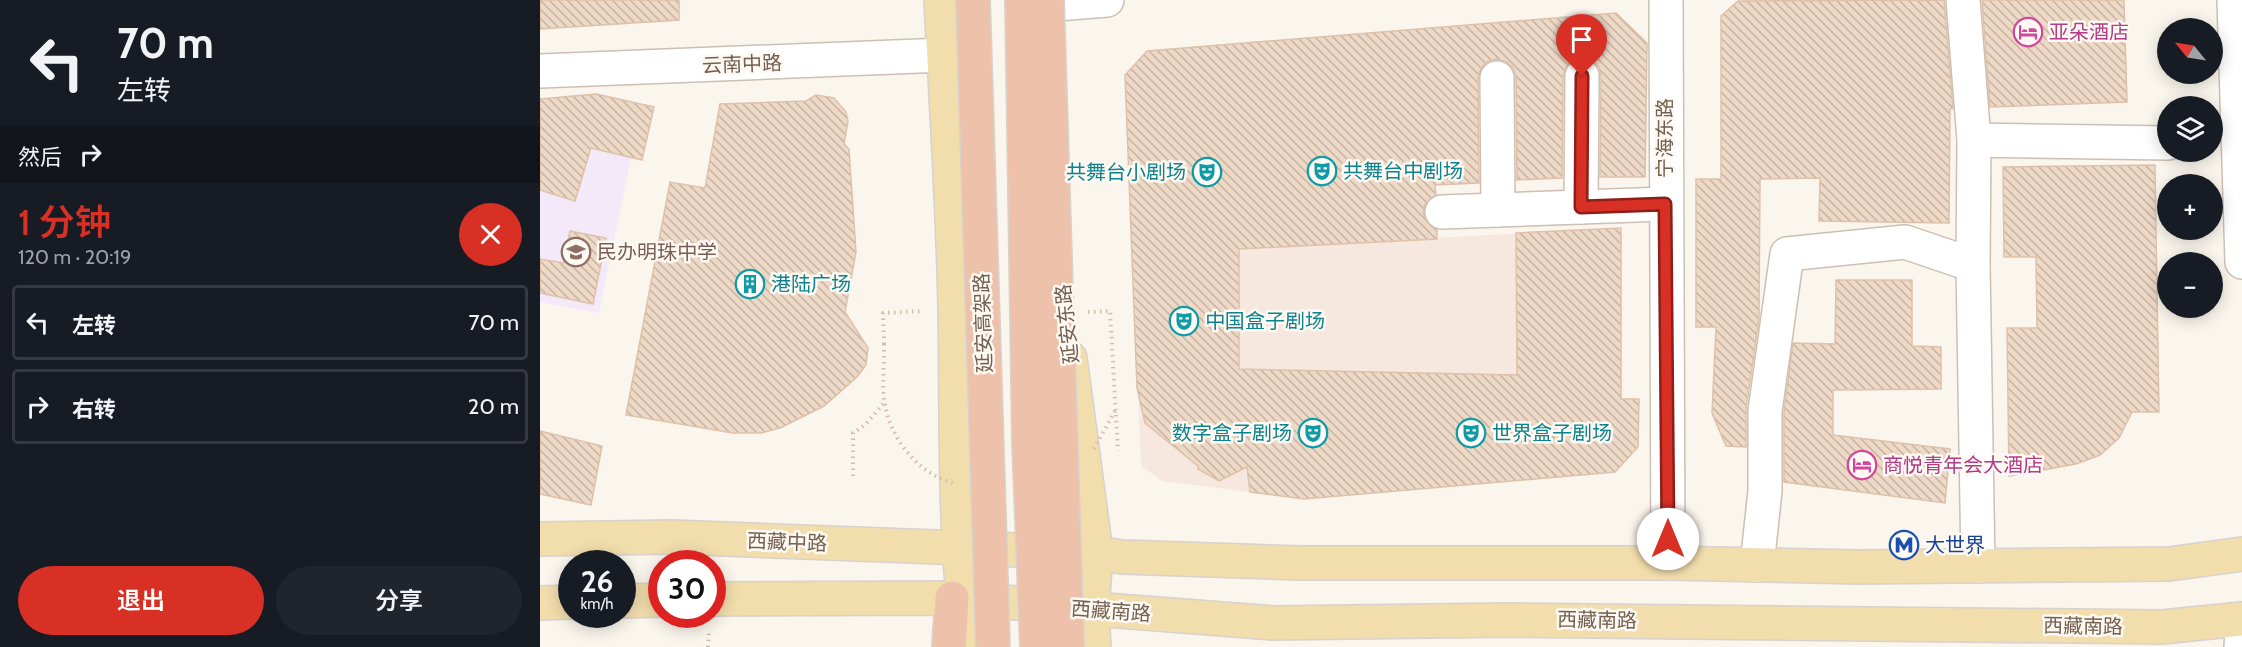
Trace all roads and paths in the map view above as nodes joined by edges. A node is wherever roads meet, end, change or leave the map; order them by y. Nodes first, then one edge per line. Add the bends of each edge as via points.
1 (941, 0) edge
2 (973, 0) edge
3 (1022, 0) edge
4 (1107, 0) edge
5 (1666, 0) edge
6 (1963, 0) edge
7 (2234, 0) edge
8 (1054, 1) edge
9 (944, 55) junction
10 (540, 71) edge
11 (1582, 76) dead end
12 (1497, 78) dead end
13 (1974, 140) junction
14 (2157, 143) edge
15 (2225, 144) edge
16 (1665, 204) junction
17 (1581, 207) junction
18 (1498, 210) junction
19 (1442, 212) dead end
20 (2242, 262) edge
21 (1973, 265) junction
22 (955, 309) junction
23 (884, 344) dead end
24 (884, 403) dead end
25 (853, 476) dead end
26 (540, 539) edge
27 (961, 549) junction
28 (1096, 553) junction
29 (2242, 554) edge
30 (1668, 563) junction
31 (1756, 565) junction
32 (1978, 566) junction
33 (726, 599) edge
34 (957, 599) junction
35 (558, 602) edge
36 (540, 603) edge
37 (1092, 610) junction
38 (2242, 619) edge
39 (2242, 629) edge
40 (944, 647) edge
41 (949, 647) edge
42 (969, 647) edge
43 (993, 647) edge
44 (1037, 647) edge
45 (1067, 647) edge
46 (1094, 647) edge
47 (2241, 647) edge

1 - 9 main road
2 - 43 highway, 延安高架路, bridge
3 - 44 highway, bridge via 1029,442
4 - 8 street
5 - 16 street, 宁海东路
6 - 13 street
7 - 15 street
8 - 28 main road, 延安东路 via 1064,314
8 - 45 highway, bridge
9 - 10 street, 云南中路
9 - 22 main road
11 - 17 street
12 - 18 street
13 - 14 street
13 - 21 street
15 - 20 street
16 - 17 street
16 - 30 street, 宁海东路
17 - 18 street
18 - 19 street
21 - 31 street via 1905,242 1786,254 1765,411 1766,491
21 - 32 street
22 - 23 path via 883,313
22 - 27 main road
24 - 25 path via 866,425 852,433
26 - 27 main road, 西藏中路 via 672,537
27 - 28 main road, 西藏中路
27 - 34 main road
28 - 30 main road via 1301,563
28 - 37 main road, 延安东路
29 - 32 main road via 2169,564
30 - 31 main road
31 - 32 main road
33 - 34 main road
34 - 37 main road, 西藏南路
34 - 40 main road
34 - 41 highway
34 - 42 main road
35 - 36 main road
37 - 38 main road, 西藏南路 via 1273,623 1508,620 2162,627
37 - 46 main road, 延安东路
39 - 47 street

